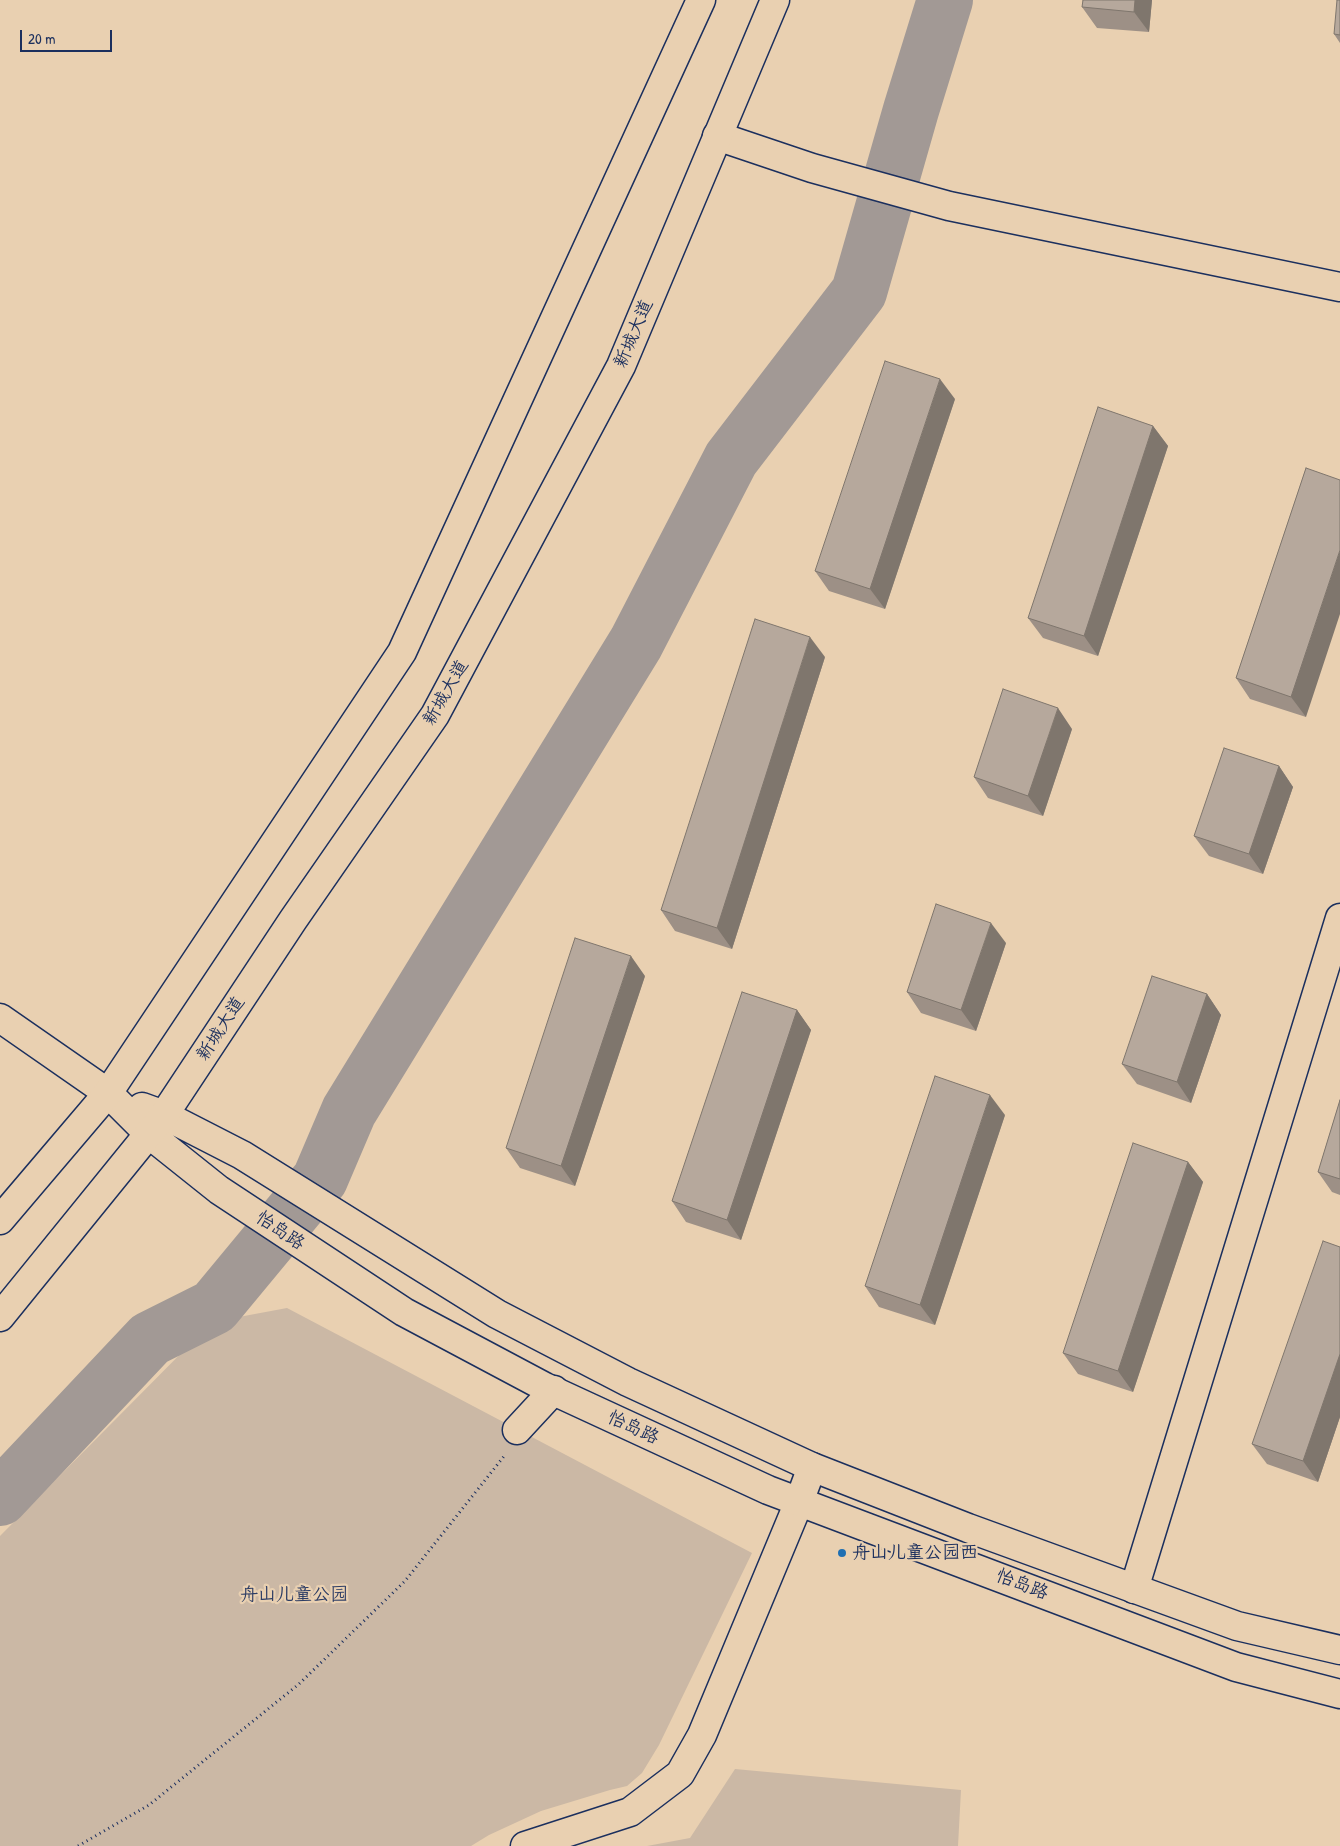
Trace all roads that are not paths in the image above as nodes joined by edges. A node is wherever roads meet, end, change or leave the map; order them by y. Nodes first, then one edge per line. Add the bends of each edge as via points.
1 (701, 0) edge
2 (775, 0) edge
3 (717, 136) junction
4 (1340, 287) edge
5 (1340, 918) edge
6 (0, 1018) edge
7 (108, 1093) junction
8 (157, 1125) junction
9 (0, 1220) edge
10 (0, 1317) edge
11 (554, 1390) junction
12 (517, 1430) road end
13 (812, 1467) junction
14 (799, 1502) junction
15 (1134, 1589) junction
16 (1340, 1650) edge
17 (1340, 1694) edge
18 (525, 1846) edge

1 - 7 street via 402,652
2 - 3 street, 新城大道
3 - 4 street via 812,168 949,206
3 - 8 street, 新城大道 via 621,366 435,715
5 - 15 street
6 - 7 street, 怡岛路
7 - 8 street, 怡岛路
7 - 9 street
8 - 10 street, 新城大道
8 - 11 street, 怡岛路 via 219,1190 337,1269 404,1312
8 - 13 street via 242,1155 497,1314 628,1382
11 - 12 street
11 - 14 street, 怡岛路
13 - 14 street
13 - 15 street
14 - 17 street, 怡岛路 via 1236,1667
14 - 18 street via 702,1735 680,1774 630,1812
15 - 16 street via 1237,1626

